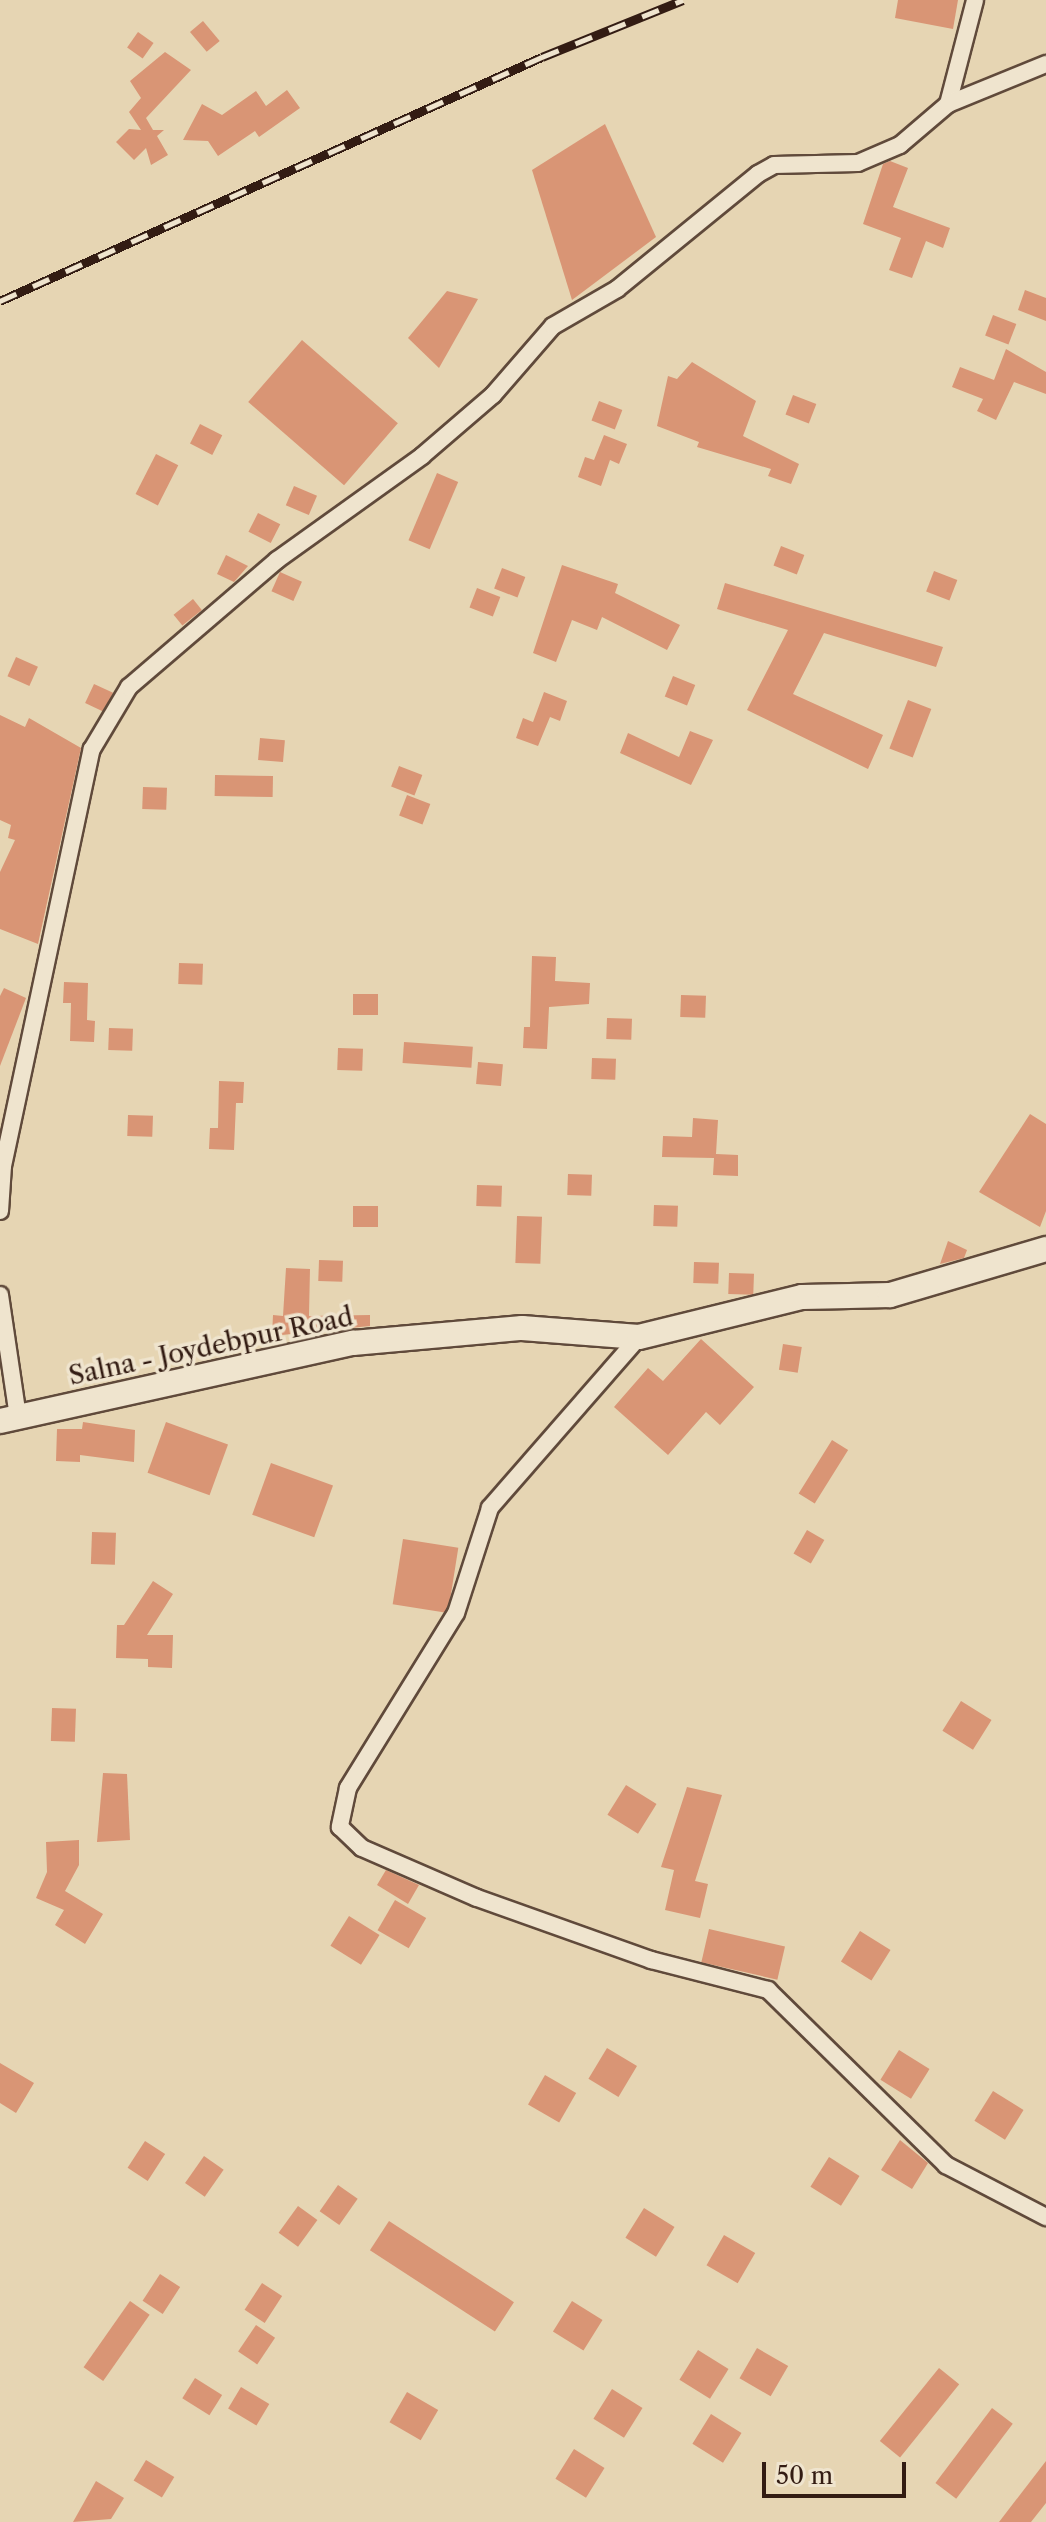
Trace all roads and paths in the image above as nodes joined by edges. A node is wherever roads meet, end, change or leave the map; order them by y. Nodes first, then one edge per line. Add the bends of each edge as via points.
1 (975, 0) edge
2 (1046, 64) edge
3 (948, 104) junction
4 (0, 1211) edge
5 (1046, 1249) edge
6 (0, 1295) edge
7 (639, 1337) junction
8 (9, 1419) edge
9 (1046, 2217) edge

1 - 3 street
2 - 3 street
3 - 4 street via 900,145 858,163 774,165 758,174 617,289 553,326 493,395 422,456 277,560 129,687 92,749 3,1166
5 - 7 main road, Salna - Joydebpur Road via 890,1295 802,1297
6 - 8 street
7 - 8 main road, Salna - Joydebpur Road via 522,1328 353,1343
7 - 9 street via 490,1508 456,1613 348,1788 340,1827 362,1848 477,1898 651,1960 768,1990 946,2165

